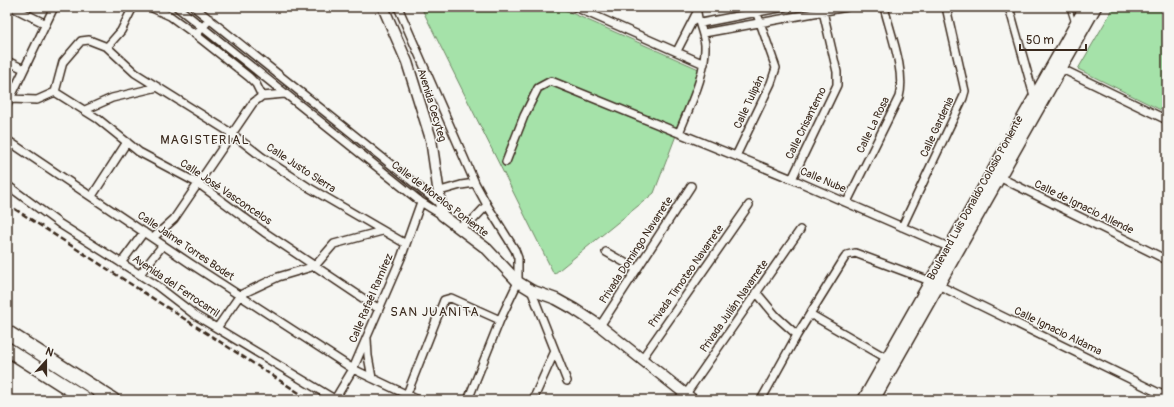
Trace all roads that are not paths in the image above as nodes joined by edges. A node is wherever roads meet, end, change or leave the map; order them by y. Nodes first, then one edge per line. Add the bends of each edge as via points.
1 (12, 7) edge
2 (54, 7) edge
3 (133, 7) edge
4 (150, 7) edge
5 (177, 7) edge
6 (194, 7) edge
7 (383, 7) edge
8 (398, 7) edge
9 (575, 7) edge
10 (784, 7) edge
11 (847, 7) edge
12 (884, 7) edge
13 (946, 7) edge
14 (1009, 7) edge
15 (1069, 7) edge
16 (1085, 7) edge
17 (1096, 7) edge
18 (823, 9) edge
19 (696, 10) edge
20 (756, 12) junction
21 (210, 19) junction
22 (761, 22) junction
23 (46, 24) junction
24 (701, 24) junction
25 (1074, 26) junction
26 (202, 28) junction
27 (704, 33) junction
28 (196, 35) junction
29 (108, 48) junction
30 (677, 52) junction
31 (7, 61) edge
32 (244, 61) junction
33 (704, 64) junction
34 (1057, 66) junction
35 (238, 68) junction
36 (24, 69) junction
37 (158, 87) junction
38 (58, 93) junction
39 (285, 94) junction
40 (262, 96) junction
41 (1034, 96) junction
42 (9, 102) edge
43 (86, 110) junction
44 (1167, 120) edge
45 (348, 131) junction
46 (679, 133) junction
47 (232, 134) junction
48 (341, 139) junction
49 (7, 140) edge
50 (127, 142) junction
51 (736, 156) junction
52 (506, 162) dead end
53 (996, 176) junction
54 (792, 178) junction
55 (475, 183) junction
56 (199, 184) junction
57 (7, 185) edge
58 (691, 186) dead end
59 (440, 191) junction
60 (92, 196) junction
61 (421, 202) junction
62 (847, 202) junction
63 (440, 203) junction
64 (487, 205) junction
65 (749, 205) dead end
66 (442, 215) junction
67 (458, 227) junction
68 (902, 227) junction
69 (800, 230) dead end
70 (382, 231) junction
71 (144, 232) junction
72 (153, 238) junction
73 (406, 244) junction
74 (163, 245) junction
75 (953, 249) junction
76 (606, 252) dead end
77 (1167, 260) edge
78 (121, 263) junction
79 (315, 266) junction
80 (636, 269) junction
81 (140, 274) junction
82 (518, 282) junction
83 (935, 283) junction
84 (531, 290) junction
85 (756, 292) junction
86 (240, 295) junction
87 (379, 309) junction
88 (810, 314) junction
89 (500, 320) junction
90 (600, 326) junction
91 (217, 328) junction
92 (7, 332) edge
93 (797, 335) junction
94 (366, 337) junction
95 (7, 349) edge
96 (555, 351) junction
97 (888, 358) junction
98 (641, 360) junction
99 (353, 369) junction
100 (372, 378) junction
101 (567, 382) dead end
102 (406, 394) junction
103 (690, 397) edge
104 (1167, 397) edge
105 (871, 398) edge
106 (335, 399) edge
107 (87, 400) edge
108 (113, 400) edge
109 (418, 400) edge
110 (468, 400) edge
111 (533, 400) edge
112 (761, 400) edge

1 - 23 street
2 - 23 street
3 - 29 street via 121,31
4 - 28 street via 170,16
5 - 26 street, Calle de Morelos Poniente
6 - 21 street, Calle de Morelos Poniente
7 - 59 main road, Avenida Cecyteg via 399,41 416,90 434,152
8 - 55 street
9 - 30 street
10 - 20 street
11 - 18 street
12 - 62 street, Calle La Rosa via 901,76 901,89
13 - 68 street, Calle Gardenia via 965,91
14 - 41 street
15 - 25 lane
16 - 25 main road, Boulevard Luis Donaldo Colosio Poniente
17 - 34 main road, Boulevard Luis Donaldo Colosio Poniente
18 - 22 street
18 - 54 street, Calle Crisantemo via 838,72 837,85
19 - 24 street
19 - 30 street
20 - 22 street, Calle Tulipán
20 - 24 street
21 - 26 street
21 - 45 street, Calle de Morelos Poniente
22 - 27 street
22 - 51 street, Calle Tulipán via 776,68
23 - 36 street
24 - 27 street
25 - 34 main road, Boulevard Luis Donaldo Colosio Poniente
26 - 28 street
26 - 32 street, Calle de Morelos Poniente
27 - 33 street
28 - 35 street
29 - 37 street, Calle Justo Sierra via 129,69
29 - 38 street via 89,40 81,41 63,62
30 - 33 street
31 - 36 street
32 - 35 street
32 - 39 street, Calle de Morelos Poniente
33 - 46 street
34 - 41 main road, Boulevard Luis Donaldo Colosio Poniente
34 - 44 street
34 - 53 main road, Boulevard Luis Donaldo Colosio Poniente
35 - 40 street via 256,84
36 - 42 street
37 - 43 street via 112,98
37 - 47 street, Calle Justo Sierra
38 - 42 street via 37,100
38 - 43 street, Calle José Vasconcelos
39 - 40 street
39 - 48 street, Calle de Morelos Poniente
40 - 47 street via 253,103
41 - 53 main road, Boulevard Luis Donaldo Colosio Poniente
43 - 50 street, Calle José Vasconcelos
45 - 48 street
45 - 63 street, Calle de Morelos Poniente
46 - 51 street, Calle Nube
46 - 52 street, Calle Nube via 551,81 538,88
47 - 56 street
47 - 70 street, Calle Justo Sierra via 308,187
48 - 61 street, Calle de Morelos Poniente
49 - 60 street, Calle Jaime Torres Bodet
50 - 56 street, Calle José Vasconcelos via 139,152
50 - 60 street
51 - 54 street, Calle Nube
53 - 75 main road, Boulevard Luis Donaldo Colosio Poniente
53 - 77 street, Calle de Ignacio Allende
54 - 62 street, Calle Nube
55 - 59 street
55 - 64 street
56 - 72 street via 174,219
56 - 79 street, Calle José Vasconcelos
57 - 78 street, Avenida del Ferrocarril via 60,224
58 - 80 street, Privada Domingo Navarrete
59 - 63 main road, Avenida Cecyteg
60 - 71 street, Calle Jaime Torres Bodet
61 - 66 street, Calle de Morelos Poniente
61 - 73 street, Calle Rafaél Ramírez
62 - 68 street, Calle Nube
63 - 66 main road, Avenida Cecyteg
64 - 67 street via 472,221
64 - 82 street via 515,250 518,258
65 - 98 street, Privada Timoteo Navarrete
66 - 67 main road, Calle de Morelos Poniente
67 - 82 main road, Calle de Morelos Poniente via 487,249
68 - 75 street, Calle Nube
69 - 85 street, Privada Julián Navarrete
70 - 73 street, Calle Justo Sierra
70 - 79 street via 334,244
71 - 72 street, Calle Jaime Torres Bodet
71 - 78 street
72 - 74 street, Calle Jaime Torres Bodet
73 - 87 street, Calle Rafaél Ramírez
74 - 81 street
74 - 86 street, Calle Jaime Torres Bodet
75 - 83 main road, Boulevard Luis Donaldo Colosio Poniente
76 - 80 street
78 - 81 street, Avenida del Ferrocarril
79 - 86 street via 278,277
79 - 87 street, Calle José Vasconcelos
80 - 90 street, Privada Domingo Navarrete
81 - 91 street, Avenida del Ferrocarril via 190,312
82 - 84 main road, Calle de Morelos Poniente
82 - 89 street
83 - 88 street, Calle Ignacio Aldama via 855,253 850,254
83 - 97 main road, Boulevard Luis Donaldo Colosio Poniente
83 - 104 street, Calle Ignacio Aldama
83 - 105 main road, Boulevard Luis Donaldo Colosio Poniente
84 - 90 main road, Calle de Morelos Poniente via 564,303
84 - 96 street
85 - 93 street via 776,316
85 - 103 street, Privada Julián Navarrete
86 - 91 street
86 - 99 street, Calle Jaime Torres Bodet
87 - 94 street, Calle Rafaél Ramírez
88 - 93 street
88 - 97 street
89 - 102 street via 451,298 444,300
89 - 110 street
90 - 98 main road, Calle de Morelos Poniente
91 - 106 street, Avenida del Ferrocarril
92 - 108 highway
93 - 112 street
94 - 99 street, Calle Rafaél Ramírez
94 - 100 street
95 - 107 highway
96 - 101 street
96 - 111 street
97 - 105 main road, Boulevard Luis Donaldo Colosio Poniente
98 - 103 main road, Calle de Morelos Poniente
99 - 100 street, Calle Jaime Torres Bodet
99 - 106 street, Calle Rafaél Ramírez
100 - 102 street, Calle Jaime Torres Bodet
102 - 109 street, Calle Jaime Torres Bodet

